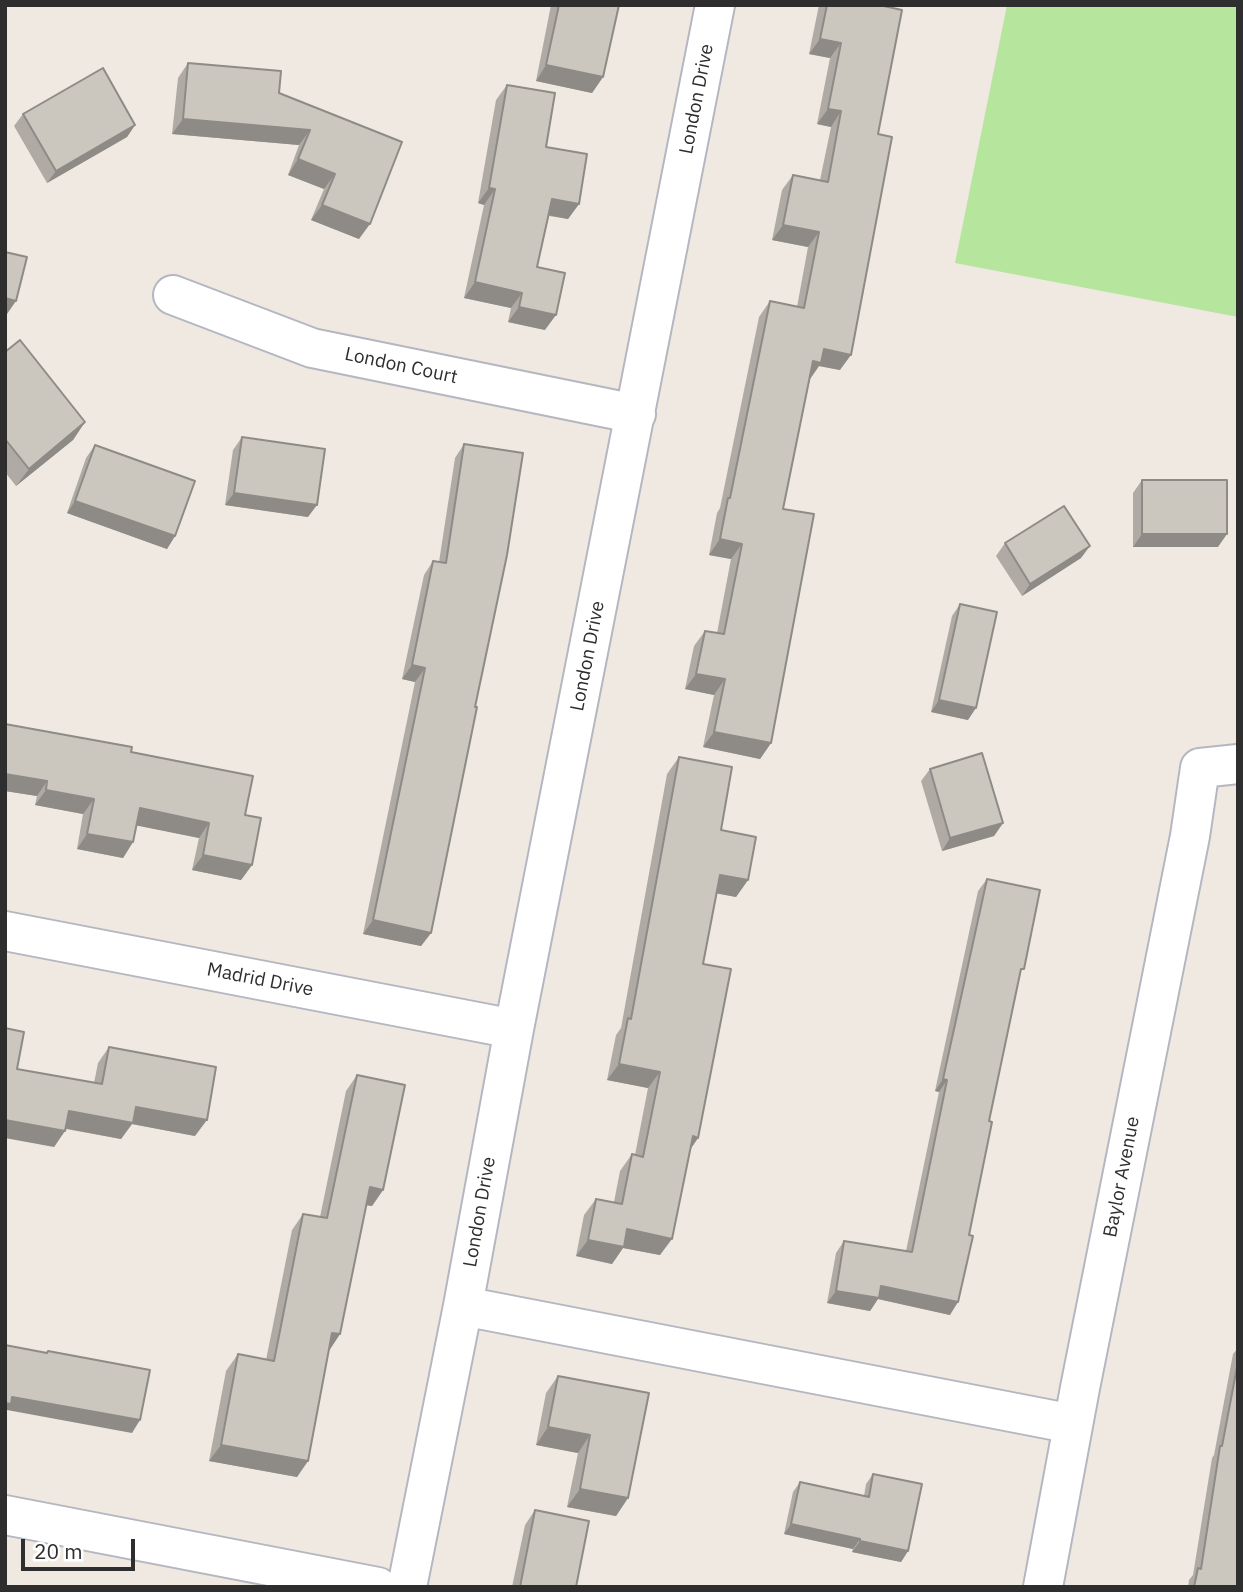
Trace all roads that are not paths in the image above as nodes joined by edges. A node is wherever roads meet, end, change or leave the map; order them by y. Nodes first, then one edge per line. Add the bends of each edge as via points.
1 (715, 5) edge
2 (173, 295) dead end
3 (636, 414) junction
4 (1238, 764) edge
5 (5, 931) edge
6 (514, 1029) junction
7 (463, 1306) junction
8 (1073, 1424) junction
9 (5, 1515) edge
10 (379, 1587) edge
11 (407, 1587) edge
12 (1043, 1587) edge

1 - 3 street, London Drive
2 - 3 street, London Court via 312,348
3 - 6 street, London Drive
4 - 8 street, Baylor Avenue via 1200,768
5 - 6 street, Madrid Drive
6 - 7 street, London Drive
7 - 8 street
7 - 11 street, London Drive
8 - 12 street, Baylor Avenue
9 - 10 street

